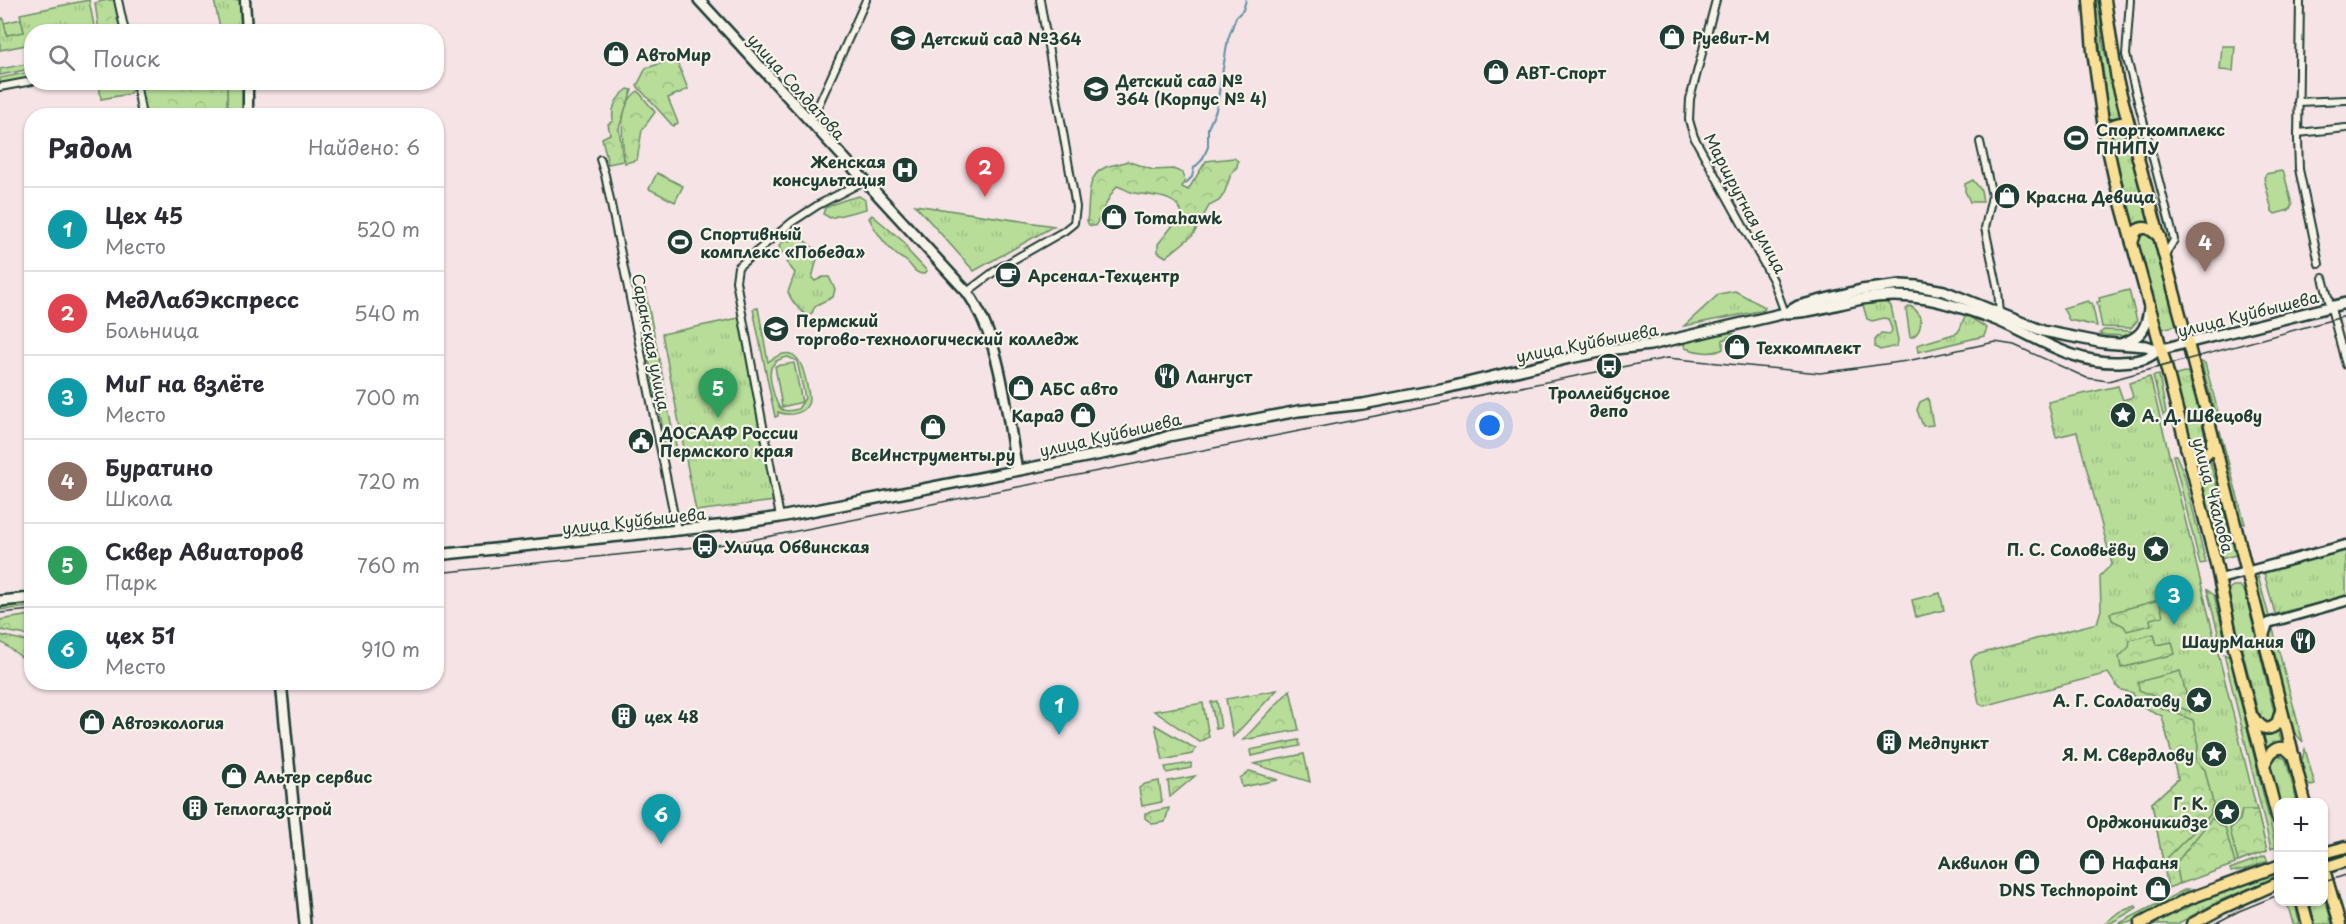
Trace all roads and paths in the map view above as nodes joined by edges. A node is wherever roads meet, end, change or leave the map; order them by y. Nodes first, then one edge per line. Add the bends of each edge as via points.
1 (118, 0) edge
2 (245, 0) edge
3 (699, 0) edge
4 (866, 0) edge
5 (1040, 0) edge
6 (1716, 0) edge
7 (2089, 0) edge
8 (2105, 0) edge
9 (2130, 0) edge
10 (2300, 0) edge
11 (123, 24) edge
12 (246, 24) edge
13 (2111, 48) junction
14 (2126, 55) junction
15 (24, 82) edge
16 (0, 87) edge
17 (137, 90) edge
18 (248, 90) edge
19 (2346, 100) edge
20 (2298, 102) junction
21 (141, 108) edge
22 (248, 108) edge
23 (808, 119) junction
24 (2346, 128) edge
25 (2130, 131) junction
26 (2298, 133) junction
27 (2105, 135) junction
28 (1980, 142) dead end
29 (600, 159) dead end
30 (864, 181) junction
31 (2160, 237) junction
32 (2132, 244) junction
33 (2165, 256) junction
34 (2319, 264) dead end
35 (2323, 278) dead end
36 (967, 292) junction
37 (2346, 303) edge
38 (2331, 307) junction
39 (2150, 308) junction
40 (1785, 313) junction
41 (2000, 314) junction
42 (2117, 344) junction
43 (2188, 344) junction
44 (2160, 350) junction
45 (2346, 365) edge
46 (2212, 433) junction
47 (2184, 444) junction
48 (1017, 470) junction
49 (780, 517) junction
50 (677, 530) junction
51 (2346, 545) edge
52 (444, 554) edge
53 (2247, 572) junction
54 (2220, 579) junction
55 (24, 599) edge
56 (2346, 600) edge
57 (0, 601) edge
58 (2263, 640) junction
59 (282, 690) edge
60 (2281, 711) junction
61 (2251, 716) junction
62 (2294, 756) junction
63 (2264, 765) junction
64 (2304, 798) edge
65 (2274, 804) edge
66 (2346, 847) edge
67 (2328, 852) edge
68 (2346, 861) edge
69 (2274, 867) edge
70 (2328, 868) edge
71 (2328, 883) edge
72 (2274, 885) edge
73 (2303, 906) edge
74 (305, 924) edge
75 (2140, 924) edge
76 (2192, 924) edge
77 (2308, 924) edge
78 (2340, 924) edge

1 - 11 street
2 - 12 street
3 - 23 main road, улица Солдатова
4 - 23 street via 818,106
5 - 36 street via 1076,207 1074,223
6 - 40 street, Маршрутная улица via 1690,99 1689,120 1694,137 1773,280
7 - 27 main road, улица Чкалова
8 - 13 main road, улица Чкалова
9 - 14 street
10 - 20 street
13 - 14 street
13 - 25 main road, улица Чкалова
14 - 33 street via 2174,240
15 - 16 street
17 - 21 street
18 - 22 street
19 - 20 street
20 - 26 street
23 - 30 main road, улица Солдатова
24 - 26 street
25 - 27 main road via 2121,123 2107,129
25 - 31 main road, улица Чкалова
26 - 34 street via 2303,194
27 - 32 main road, улица Чкалова
28 - 41 street via 1992,196 1985,228
29 - 50 street, Саранская улица
30 - 36 main road, улица Солдатова
30 - 49 street via 810,211 738,267 736,280
31 - 32 main road via 2141,227
31 - 33 main road, улица Чкалова
32 - 39 main road, улица Чкалова
33 - 43 main road, улица Чкалова
35 - 38 street
36 - 48 main road, улица Солдатова via 978,307 992,343
37 - 38 main road, улица Куйбышева
38 - 43 main road, улица Куйбышева
38 - 45 street
39 - 42 main road via 2141,334
39 - 44 main road, улица Чкалова
40 - 41 main road, улица Куйбышева via 1851,293 1901,285 1944,291
40 - 44 main road, улица Куйбышева via 1901,294 1942,301 1994,319 2047,346 2086,359 2138,361
40 - 48 main road, улица Куйбышева via 1446,388 1363,404 1298,411
41 - 42 main road, улица Куйбышева via 2043,331
42 - 44 main road, улица Куйбышева
43 - 44 main road, улица Куйбышева
43 - 46 main road, улица Чкалова
44 - 47 main road, улица Чкалова
46 - 47 main road via 2212,448 2204,457 2192,455
46 - 53 main road, улица Чкалова
47 - 54 main road, улица Чкалова
48 - 49 main road, улица Куйбышева
49 - 50 main road, улица Куйбышева
50 - 52 main road, улица Куйбышева
51 - 53 street
53 - 54 street
53 - 58 main road, улица Чкалова
54 - 61 main road, улица Чкалова
55 - 57 main road
56 - 58 street via 2268,623
58 - 60 main road, улица Чкалова
59 - 74 main road
60 - 61 main road via 2277,724 2268,729
60 - 62 main road, улица Чкалова
61 - 63 main road, улица Чкалова
62 - 63 main road via 2285,748 2277,748
62 - 64 main road, улица Чкалова
63 - 65 main road, улица Чкалова
66 - 67 main road
68 - 70 main road
69 - 75 main road via 2185,900
71 - 78 main road
72 - 76 main road
73 - 77 main road

